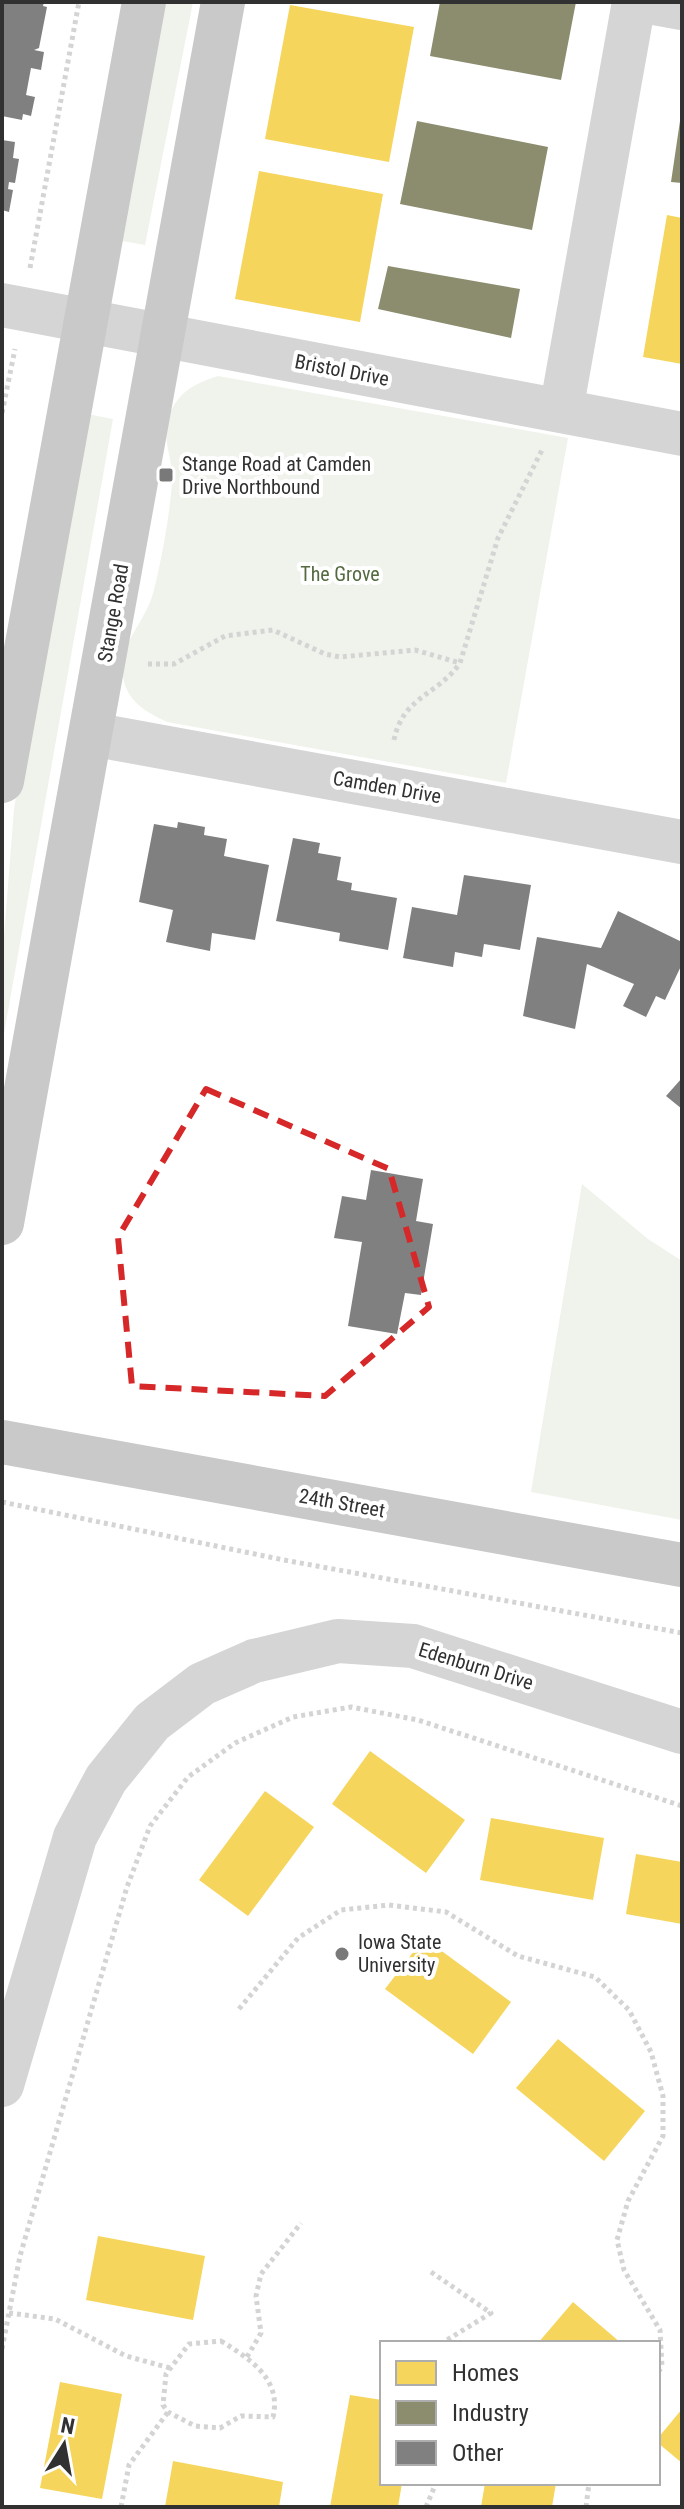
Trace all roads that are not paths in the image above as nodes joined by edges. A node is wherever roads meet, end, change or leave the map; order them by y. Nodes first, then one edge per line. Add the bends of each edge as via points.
1 (144, 2) edge
2 (223, 2) edge
3 (634, 2) edge
4 (649, 2) edge
5 (682, 8) edge
6 (16, 309) edge
7 (86, 323) junction
8 (159, 335) junction
9 (555, 410) junction
10 (682, 434) edge
11 (91, 734) junction
12 (2, 781) edge
13 (682, 842) edge
14 (2, 1223) edge
15 (2, 1442) edge
16 (682, 1565) edge
17 (682, 1732) edge
18 (2, 2085) edge

1 - 7 main road
2 - 8 main road, Stange Road
3 - 9 street
4 - 5 street
6 - 7 street, Bristol Drive
7 - 8 street, Bristol Drive
7 - 12 main road
8 - 9 street, Bristol Drive
8 - 11 main road, Stange Road
9 - 10 street, Bristol Drive
11 - 13 street, Camden Drive
11 - 14 main road, Stange Road
15 - 16 main road, 24th Street
17 - 18 street, Edenburn Drive via 413,1646 338,1641 254,1661 202,1684 152,1722 106,1779 75,1837

